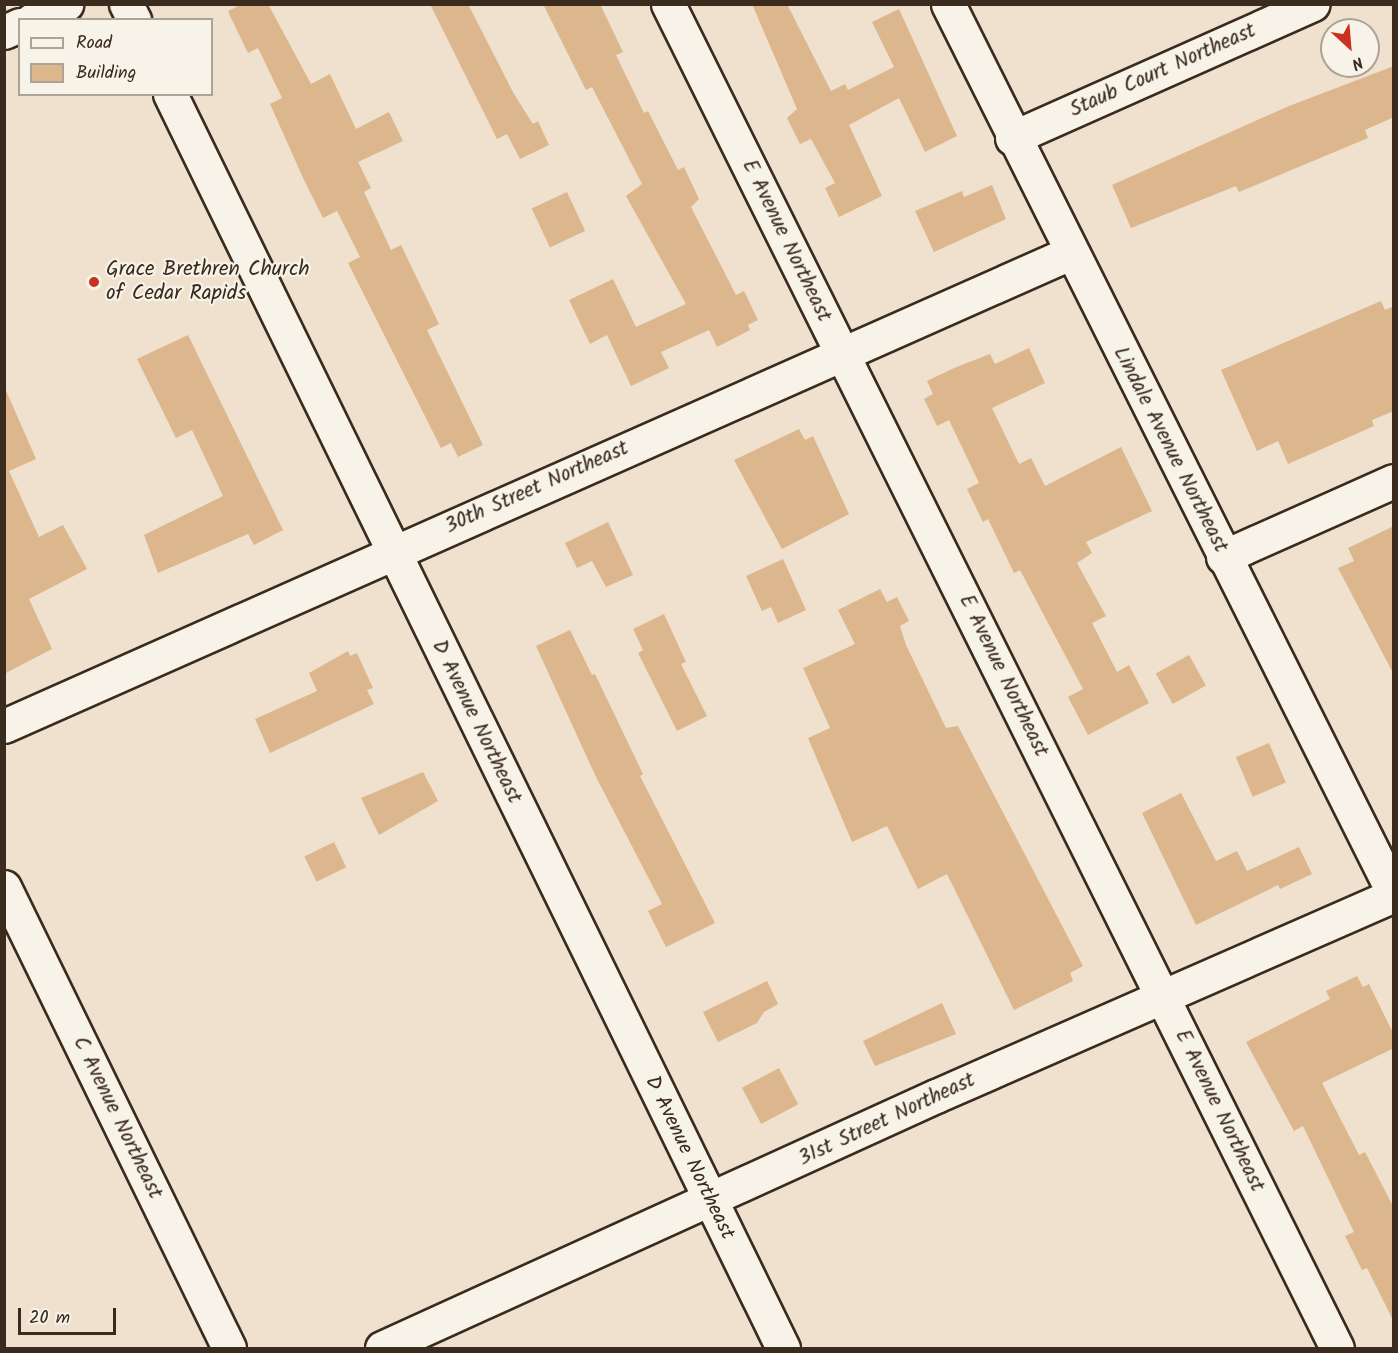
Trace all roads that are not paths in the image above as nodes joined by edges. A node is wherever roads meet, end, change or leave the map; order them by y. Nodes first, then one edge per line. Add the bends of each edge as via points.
1 (66, 4) edge
2 (126, 4) edge
3 (668, 4) edge
4 (948, 4) edge
5 (1313, 4) edge
6 (36, 18) edge
7 (133, 18) edge
8 (18, 26) edge
9 (4, 32) edge
10 (171, 96) edge
11 (1012, 138) junction
12 (1070, 253) junction
13 (842, 354) junction
14 (1394, 481) edge
15 (393, 552) junction
16 (1223, 556) junction
17 (4, 726) edge
18 (4, 887) edge
19 (1394, 895) edge
20 (1161, 995) junction
21 (710, 1202) junction
22 (229, 1348) edge
23 (382, 1348) edge
24 (783, 1348) edge
25 (1337, 1348) edge

1 - 6 street
2 - 7 street
3 - 13 street, E Avenue Northeast
4 - 11 street, Lindale Avenue Northeast
5 - 11 street, Staub Court Northeast
8 - 9 street
10 - 15 street, D Avenue Northeast
11 - 12 street, Lindale Avenue Northeast
12 - 13 street, 30th Street Northeast
12 - 16 street, Lindale Avenue Northeast
13 - 15 street, 30th Street Northeast
13 - 20 street, E Avenue Northeast
14 - 16 street
15 - 17 street, 30th Street Northeast
15 - 21 street, D Avenue Northeast
16 - 19 street, Lindale Avenue Northeast
18 - 22 street, C Avenue Northeast
19 - 20 street, 31st Street Northeast
20 - 21 street, 31st Street Northeast
20 - 25 street, E Avenue Northeast
21 - 23 street, 31st Street Northeast
21 - 24 street, D Avenue Northeast

